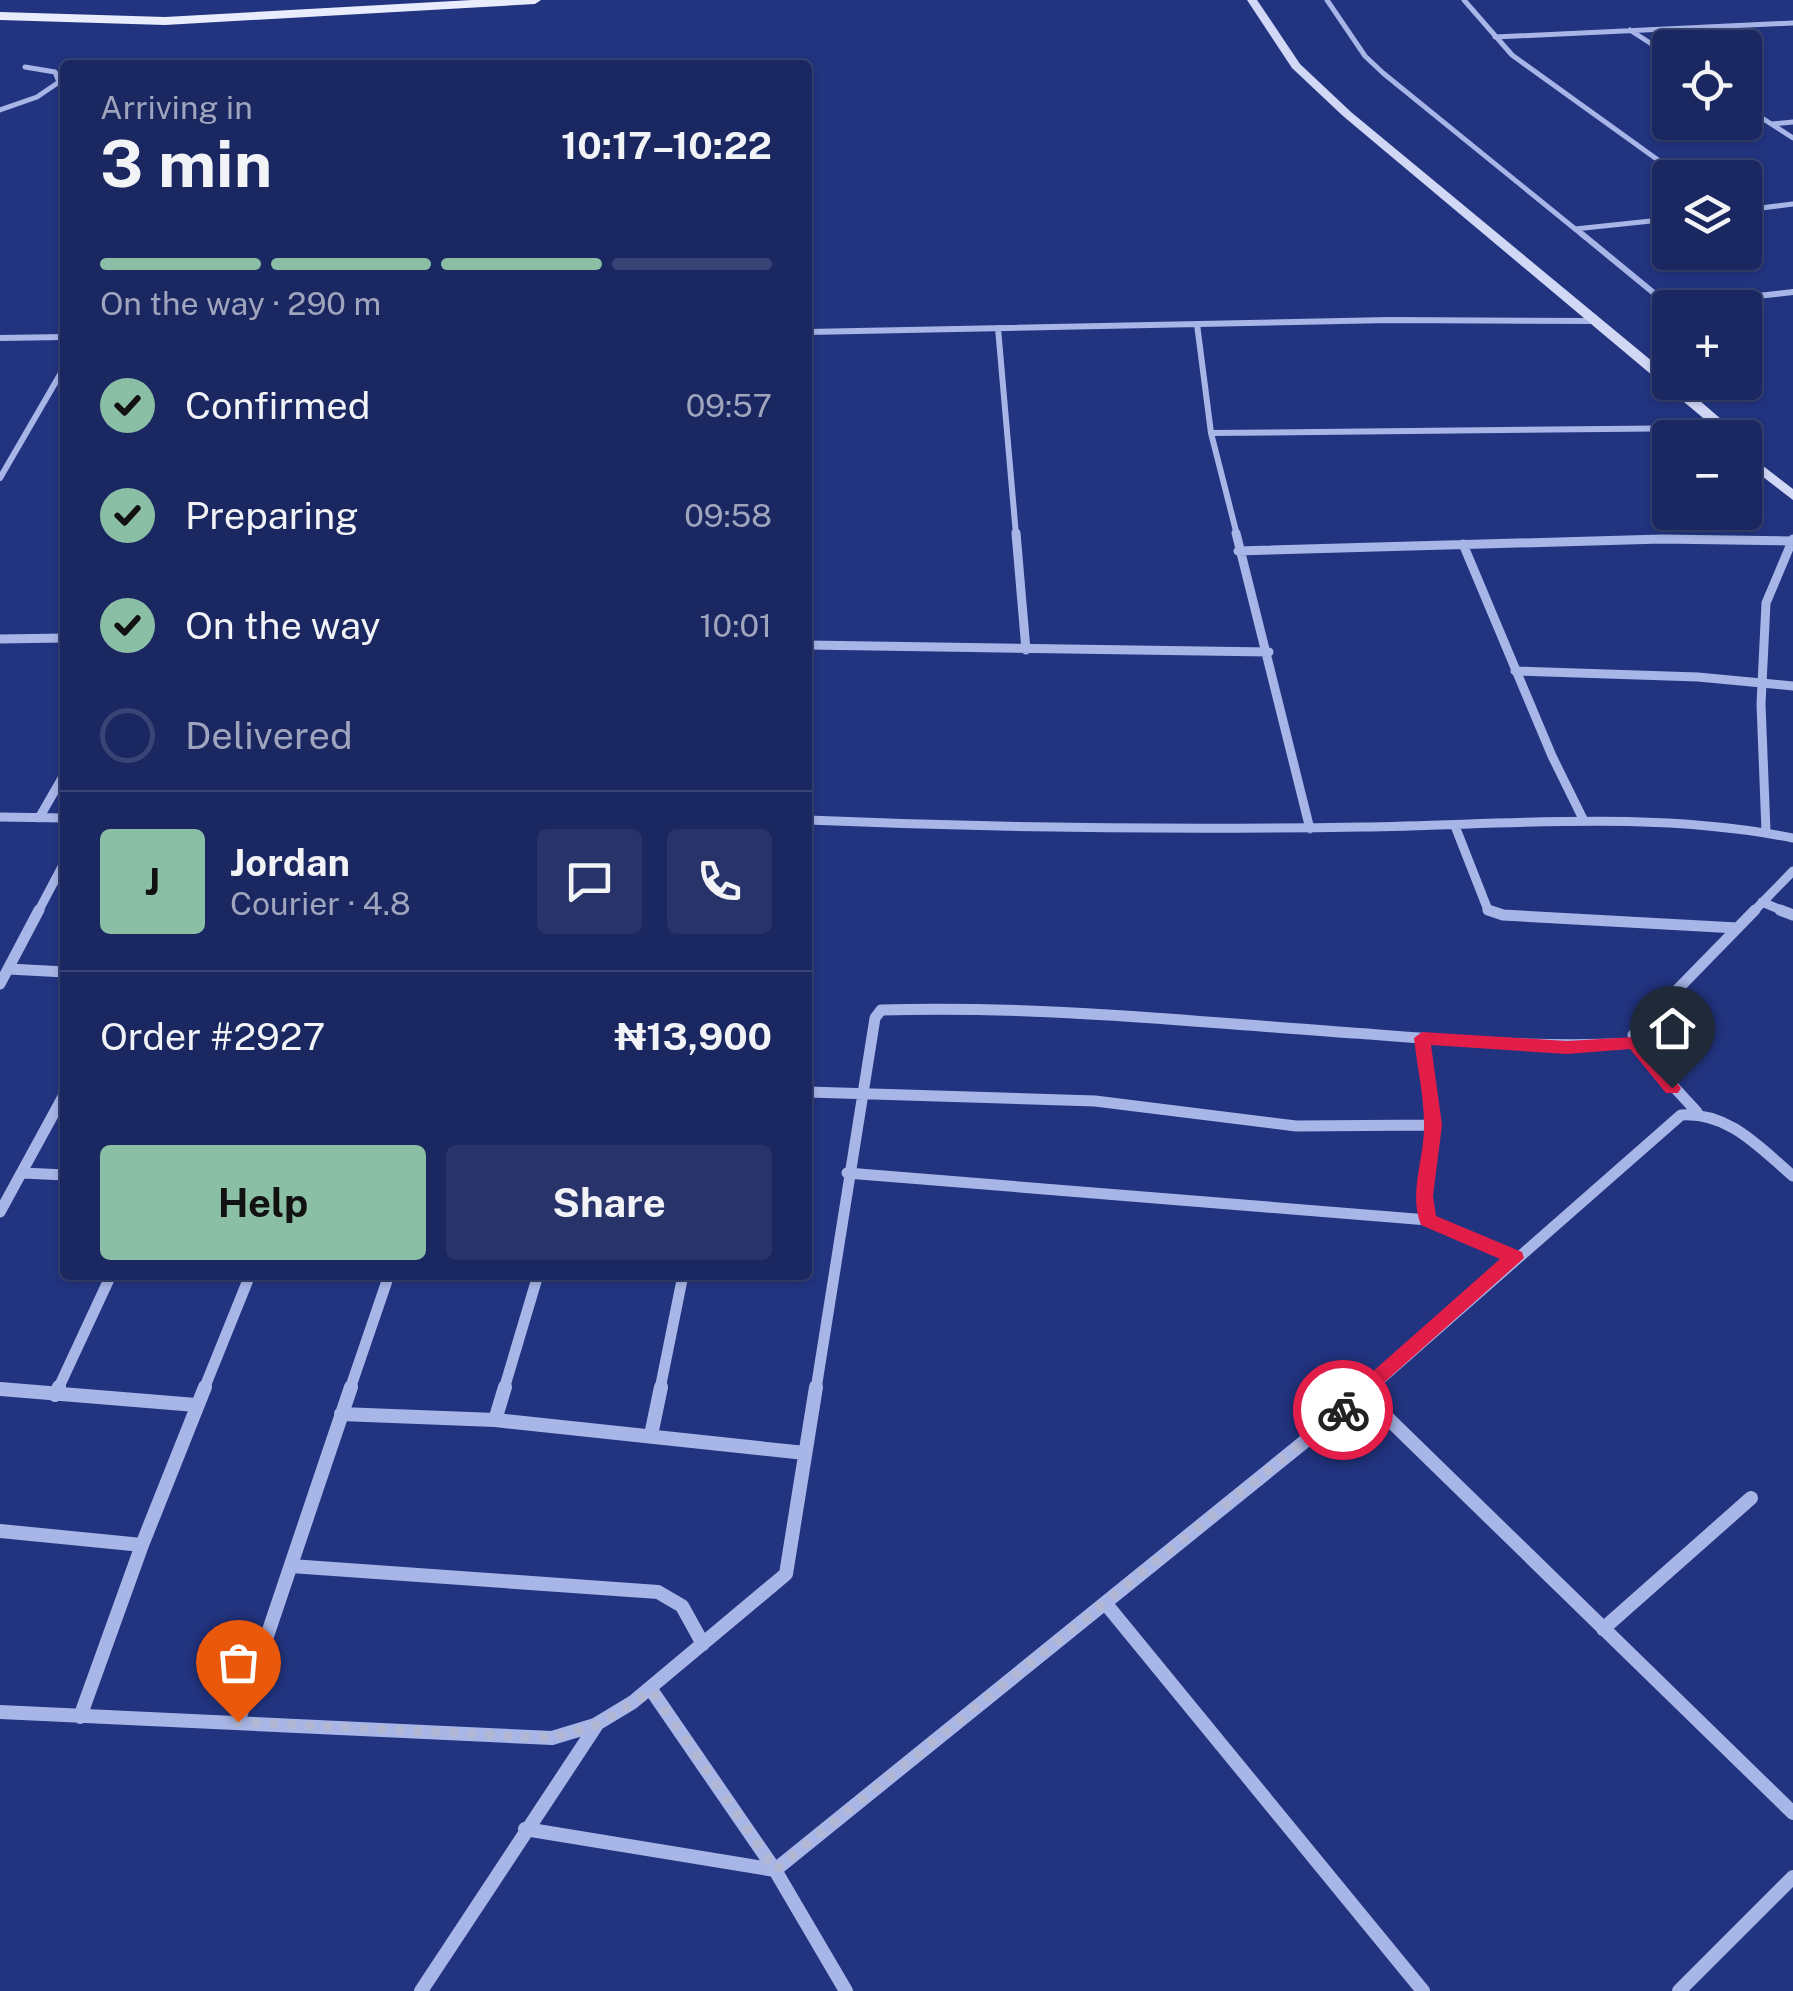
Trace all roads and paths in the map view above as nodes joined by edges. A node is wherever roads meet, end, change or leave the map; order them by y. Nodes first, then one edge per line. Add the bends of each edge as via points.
1 (435, 0) edge
2 (535, 0) edge
3 (1242, 0) edge
4 (1252, 0) edge
5 (1327, 0) edge
6 (1464, 0) edge
7 (0, 13) edge
8 (1780, 24) junction
9 (1793, 24) edge
10 (1630, 30) junction
11 (1793, 32) edge
12 (1496, 37) junction
13 (1652, 44) edge
14 (25, 66) dead end
15 (0, 110) edge
16 (1762, 118) edge
17 (1793, 122) edge
18 (1771, 124) junction
19 (1793, 138) edge
20 (1659, 160) edge
21 (1793, 204) edge
22 (1762, 208) edge
23 (1456, 210) junction
24 (1652, 220) edge
25 (1576, 229) junction
26 (1793, 292) edge
27 (1588, 322) junction
28 (1197, 324) junction
29 (998, 328) junction
30 (812, 332) edge
31 (60, 337) edge
32 (0, 338) edge
33 (60, 375) edge
34 (1702, 420) edge
35 (1713, 420) edge
36 (1652, 429) edge
37 (1211, 434) junction
38 (1762, 458) edge
39 (1762, 470) edge
40 (0, 478) edge
41 (1793, 484) edge
42 (1793, 496) edge
43 (1792, 540) edge
44 (1464, 544) junction
45 (1238, 551) junction
46 (60, 638) edge
47 (0, 639) edge
48 (812, 645) edge
49 (1026, 650) junction
50 (1269, 652) junction
51 (1515, 671) junction
52 (1762, 683) junction
53 (1793, 686) edge
54 (60, 782) edge
55 (0, 817) edge
56 (39, 818) junction
57 (60, 818) edge
58 (812, 820) edge
59 (1584, 821) junction
60 (1455, 826) junction
61 (1310, 829) junction
62 (1766, 831) junction
63 (1793, 838) edge
64 (1793, 872) edge
65 (60, 887) edge
66 (1762, 902) junction
67 (1793, 915) edge
68 (1738, 928) junction
69 (9, 969) junction
70 (60, 972) edge
71 (0, 984) edge
72 (1422, 1038) junction
73 (1634, 1043) junction
74 (812, 1092) edge
75 (862, 1096) junction
76 (60, 1102) edge
77 (1697, 1112) junction
78 (1433, 1125) junction
79 (22, 1173) junction
80 (848, 1174) junction
81 (60, 1175) edge
82 (1793, 1176) edge
83 (0, 1212) edge
84 (1428, 1220) junction
85 (1515, 1258) junction
86 (110, 1280) edge
87 (248, 1280) edge
88 (386, 1280) edge
89 (537, 1280) edge
90 (682, 1280) edge
91 (0, 1389) edge
92 (55, 1394) junction
93 (1364, 1394) junction
94 (196, 1405) junction
95 (341, 1414) junction
96 (495, 1420) junction
97 (652, 1434) junction
98 (804, 1453) junction
99 (1752, 1498) dead end
100 (0, 1531) edge
101 (142, 1544) junction
102 (291, 1566) junction
103 (1106, 1604) junction
104 (1603, 1628) junction
105 (703, 1644) junction
106 (652, 1691) junction
107 (0, 1712) edge
108 (80, 1717) junction
109 (238, 1722) junction
110 (597, 1725) junction
111 (1793, 1814) edge
112 (525, 1829) junction
113 (775, 1870) junction
114 (1793, 1877) edge
115 (420, 1991) edge
116 (846, 1991) edge
117 (1423, 1991) edge
118 (1679, 1991) edge

1 - 7 main road via 185,14
2 - 7 main road via 165,21
3 - 23 main road via 1287,66
4 - 23 main road via 1296,66
5 - 25 street via 1382,73
6 - 12 street
8 - 9 street
8 - 10 street
8 - 11 street
10 - 12 street
10 - 13 street
12 - 20 street
14 - 15 street via 54,72 59,82
16 - 18 street
17 - 18 street
18 - 19 street
21 - 22 street
23 - 27 main road
24 - 25 street
25 - 26 street via 1674,305
27 - 28 street
27 - 34 main road
27 - 35 main road
28 - 29 street
28 - 37 street
29 - 30 street
29 - 49 street
31 - 32 street
33 - 40 street
36 - 37 street
37 - 45 street
38 - 41 main road
39 - 42 main road
43 - 44 street
43 - 52 street via 1766,603
44 - 45 street
44 - 51 street
45 - 50 street
46 - 47 street
48 - 49 street
49 - 50 street
50 - 61 street
51 - 52 street
51 - 59 street
52 - 53 street
52 - 62 street
54 - 56 street
55 - 56 street
56 - 57 street
58 - 61 street
59 - 60 street
59 - 62 street
60 - 61 street
60 - 68 street via 1488,910
62 - 63 street
64 - 66 street
65 - 69 street
66 - 67 street
66 - 68 street
68 - 73 street via 1634,1035
69 - 70 street
69 - 71 street
72 - 73 street via 1567,1047
72 - 75 street via 1111,1014 888,1008 875,1018
72 - 78 street
73 - 77 street
74 - 75 street
75 - 78 street via 1095,1101 1296,1126
75 - 80 street
76 - 79 street
77 - 82 street via 1739,1132
77 - 85 street via 1680,1115
78 - 84 street via 1424,1196
79 - 81 street
79 - 83 street
80 - 84 street
80 - 98 street
84 - 85 street
85 - 93 street
86 - 92 street
87 - 94 street
88 - 95 street
89 - 96 street
90 - 97 street
91 - 92 street
92 - 94 street
93 - 103 street
93 - 104 street
94 - 101 street
95 - 96 street
95 - 102 street
96 - 97 street
97 - 98 street
98 - 105 street via 786,1574 756,1606
99 - 104 street
100 - 101 street
101 - 108 street
102 - 105 street via 658,1592 682,1606
102 - 109 street
103 - 113 street
103 - 117 street
104 - 111 street
105 - 106 street
106 - 110 street
106 - 113 street
107 - 108 street
108 - 109 street
109 - 110 street via 552,1738
110 - 112 street
112 - 113 street
112 - 115 street
113 - 116 street
114 - 118 street

